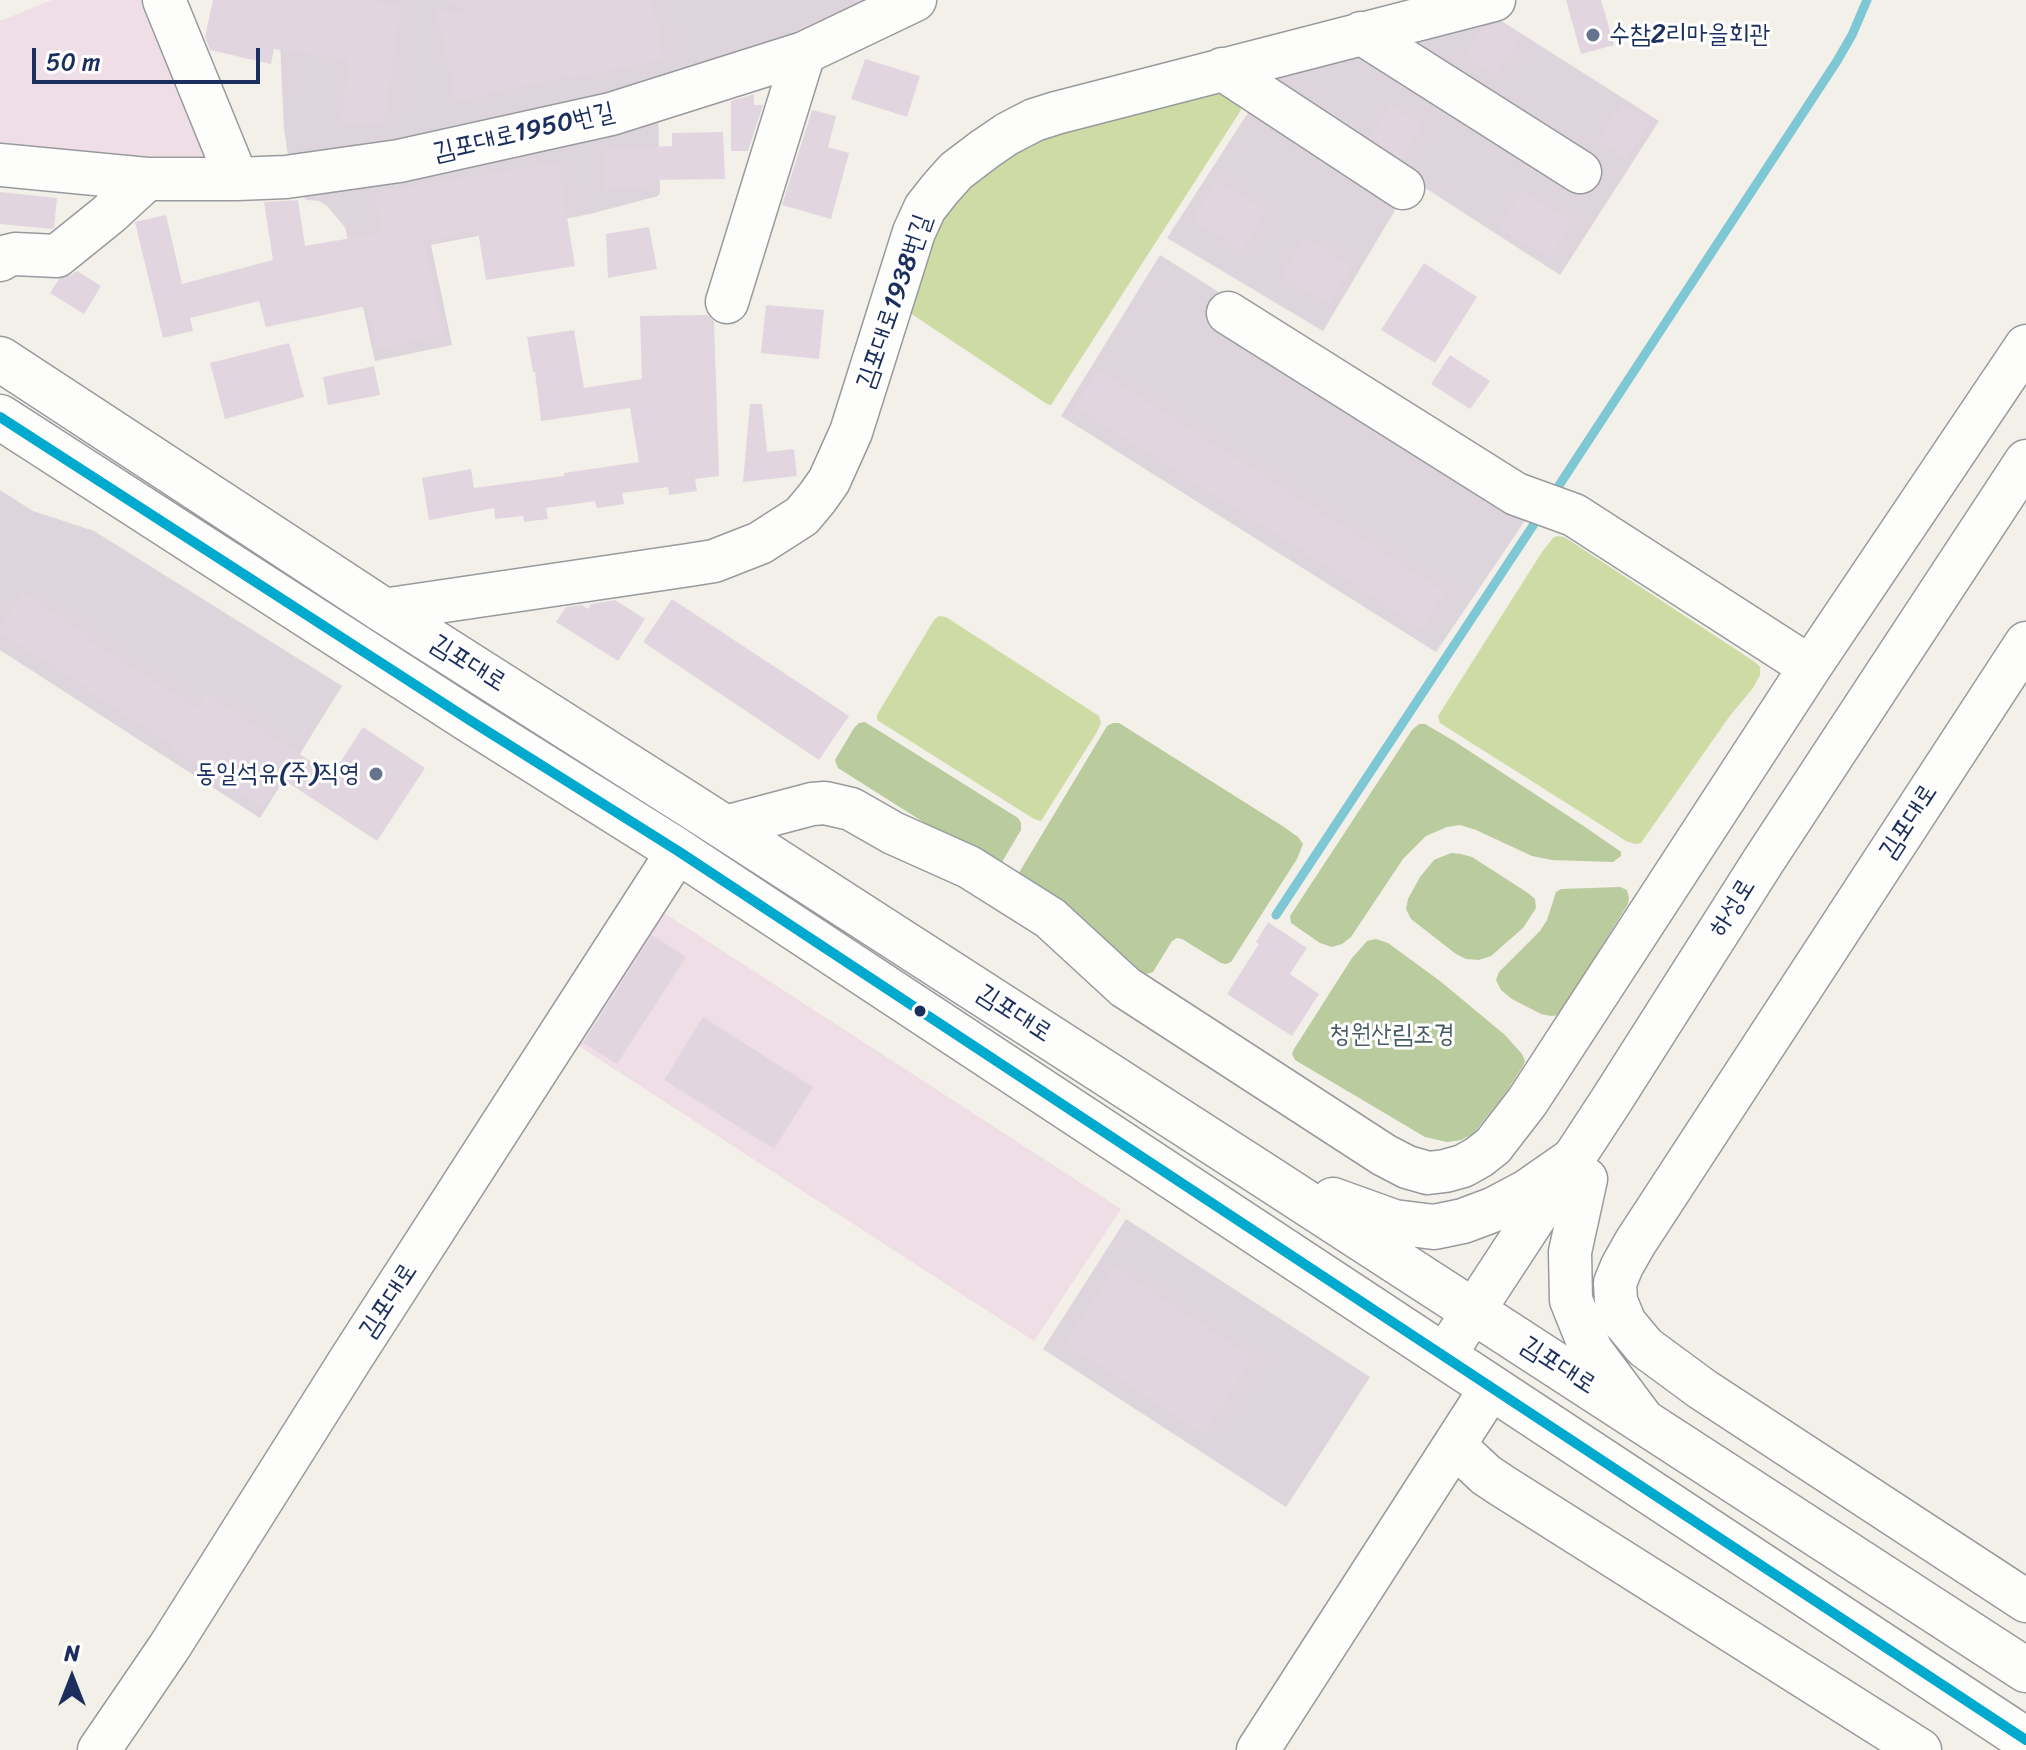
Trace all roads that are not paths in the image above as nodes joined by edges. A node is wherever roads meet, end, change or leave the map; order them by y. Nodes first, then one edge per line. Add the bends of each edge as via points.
1 (164, 0) edge
2 (915, 0) edge
3 (1494, 0) edge
4 (1361, 33) junction
5 (804, 53) junction
6 (1222, 69) junction
7 (0, 165) edge
8 (1580, 172) dead end
9 (147, 179) junction
10 (237, 179) junction
11 (1403, 188) dead end
12 (0, 260) edge
13 (727, 302) dead end
14 (1228, 313) dead end
15 (2026, 346) edge
16 (0, 359) edge
17 (0, 417) edge
18 (1967, 433) junction
19 (2025, 475) edge
20 (383, 610) junction
21 (2026, 643) edge
22 (1810, 667) junction
23 (725, 827) junction
24 (678, 851) junction
25 (1580, 1169) junction
26 (1265, 1176) junction
27 (1483, 1318) junction
28 (1467, 1372) junction
29 (1644, 1422) junction
30 (1455, 1446) junction
31 (2026, 1601) edge
32 (2026, 1670) edge
33 (2026, 1740) edge
34 (99, 1750) edge
35 (1258, 1750) edge
36 (1920, 1750) edge

1 - 10 street
2 - 5 street, 김포대로1950번길
3 - 4 street, 김포대로1938번길
4 - 6 street, 김포대로1938번길
4 - 8 street
5 - 10 street, 김포대로1950번길 via 611,114 507,139 359,167
5 - 13 street
6 - 11 street
6 - 20 street, 김포대로1938번길 via 1034,120 956,171 925,208 914,232 851,432 829,481 802,516 782,530 714,561
7 - 9 street, 김포대로1950번길
9 - 10 street, 김포대로1950번길
9 - 12 street via 57,256 15,254
14 - 22 street via 1516,494 1574,515
15 - 18 street
16 - 20 main road, 김포대로
17 - 24 main road, 김포대로
18 - 19 street
18 - 22 street
19 - 25 street, 하성로 via 1764,860
20 - 23 main road, 김포대로
21 - 31 street, 김포대로 via 1635,1243 1615,1283 1625,1323 1645,1347
22 - 23 street via 1513,1121 1479,1157 1445,1171 1428,1173 1384,1155 1125,987 1050,918 969,867 851,809 812,804
23 - 26 main road, 김포대로
24 - 28 main road, 김포대로
24 - 34 street, 김포대로
25 - 26 main road via 1495,1209 1434,1227 1394,1222
25 - 27 street, 하성로
25 - 29 street via 1570,1252 1571,1300 1591,1350
26 - 27 main road, 김포대로
27 - 28 street, 하성로
27 - 29 main road, 김포대로
28 - 30 street
28 - 33 main road, 김포대로
29 - 32 main road, 김포대로
30 - 35 street
30 - 36 street via 1501,1485

